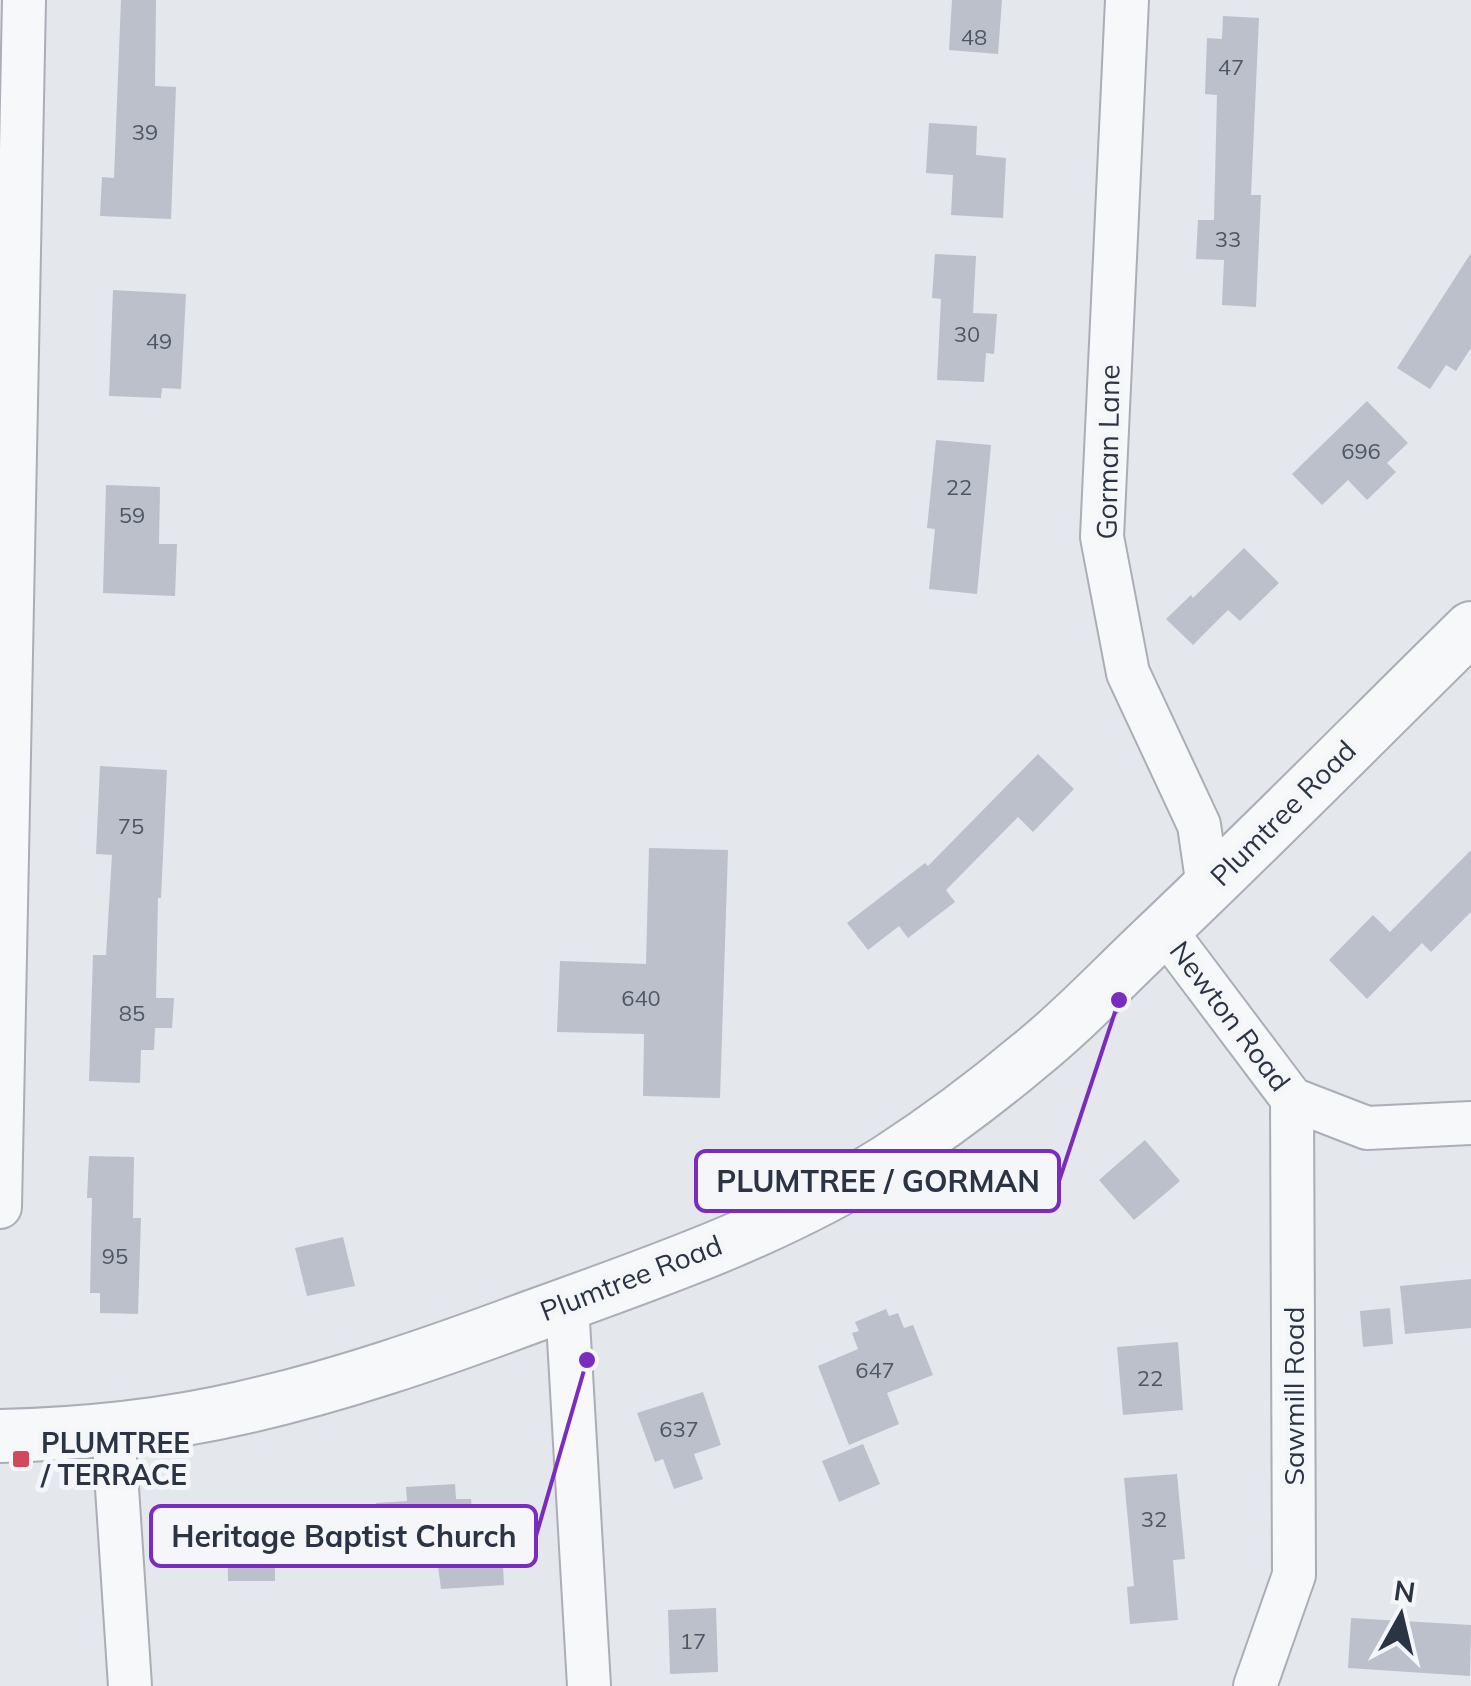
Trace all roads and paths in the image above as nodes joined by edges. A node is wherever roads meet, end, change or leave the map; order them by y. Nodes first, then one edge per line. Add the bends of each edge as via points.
1 (24, 0) edge
2 (1127, 0) edge
3 (1471, 628) edge
4 (5, 702) edge
5 (1208, 887) junction
6 (1164, 929) junction
7 (1292, 1098) junction
8 (1471, 1123) edge
9 (0, 1207) edge
10 (567, 1304) junction
11 (113, 1428) junction
12 (0, 1436) edge
13 (130, 1686) edge
14 (590, 1686) edge
15 (1255, 1686) edge

1 - 4 street
2 - 5 street, Gorman Lane via 1102,536 1128,673 1199,825
3 - 5 street, Plumtree Road
4 - 9 street
5 - 6 street, Plumtree Road
6 - 7 street, Newton Road
6 - 10 street, Plumtree Road via 1031,1055 889,1160 764,1226
7 - 8 street, Newton Road via 1367,1128
7 - 15 street, Sawmill Road via 1294,1575
10 - 11 street, Plumtree Road via 290,1396
10 - 14 street
11 - 12 street, Plumtree Road
11 - 13 street

